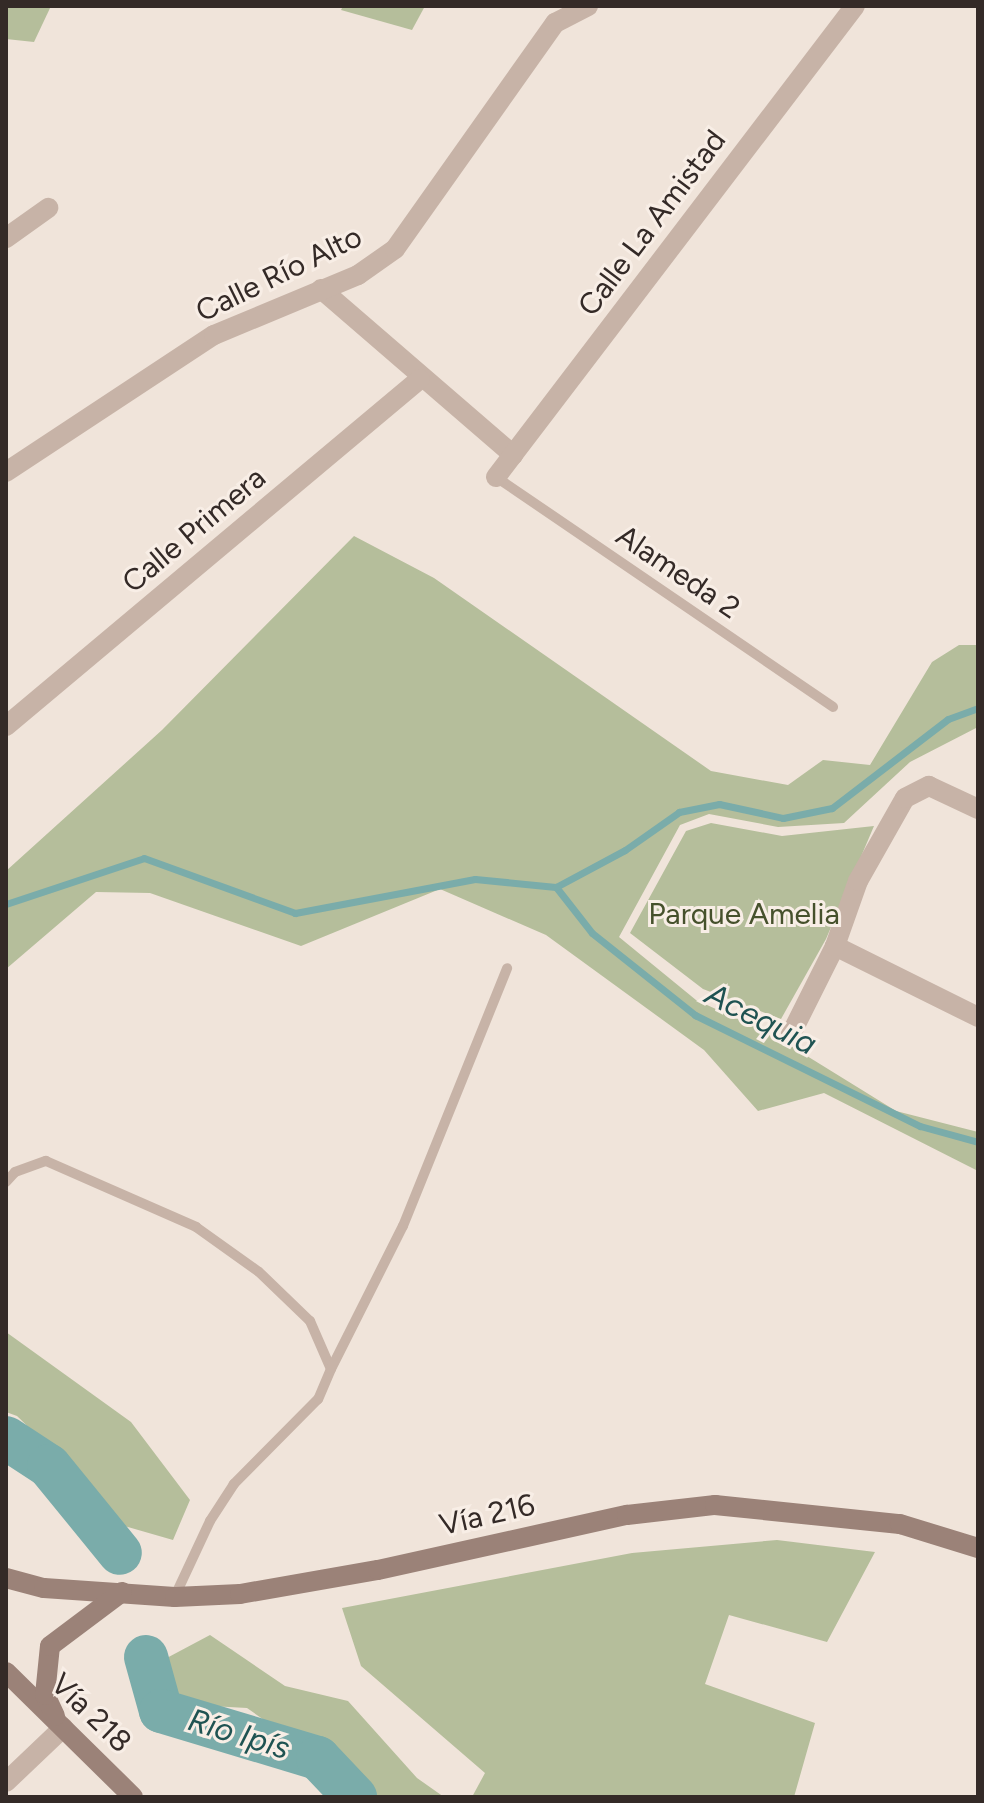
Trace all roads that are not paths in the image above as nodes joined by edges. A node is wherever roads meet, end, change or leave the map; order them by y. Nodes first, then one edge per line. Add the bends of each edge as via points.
1 (588, 6) edge
2 (855, 6) edge
3 (48, 208) dead end
4 (6, 238) edge
5 (321, 289) junction
6 (420, 379) junction
7 (513, 455) junction
8 (6, 472) edge
9 (496, 477) joint
10 (833, 707) dead end
11 (6, 726) edge
12 (978, 809) edge
13 (835, 946) junction
14 (507, 968) dead end
15 (978, 1017) edge
16 (791, 1034) dead end
17 (6, 1182) edge
18 (331, 1369) junction
19 (978, 1548) edge
20 (6, 1578) edge
21 (122, 1592) junction
22 (175, 1597) junction
23 (6, 1672) edge
24 (63, 1728) junction
25 (6, 1782) edge
26 (133, 1797) edge

1 - 5 street, Calle Río Alto via 555,23 395,249 358,275
2 - 7 street, Calle La Amistad
3 - 4 street
5 - 6 street
5 - 8 street, Calle Río Alto via 214,335
6 - 7 street
6 - 11 street, Calle Primera
7 - 9 street, Calle La Amistad
9 - 10 lane, Alameda 2
12 - 13 street via 929,786 905,798 858,881
13 - 15 street
13 - 16 street
14 - 18 lane via 403,1226
17 - 18 lane via 15,1172 46,1161 196,1227 259,1272 310,1321
18 - 22 lane via 318,1399 234,1484 210,1521
19 - 22 main road, Vía 216 via 900,1524 715,1505 627,1515 378,1570 240,1594
20 - 21 main road, Vía 216 via 44,1588
21 - 22 main road, Vía 216
21 - 24 main road via 50,1646 45,1695
23 - 24 main road, Vía 218
24 - 25 street
24 - 26 main road, Vía 218

